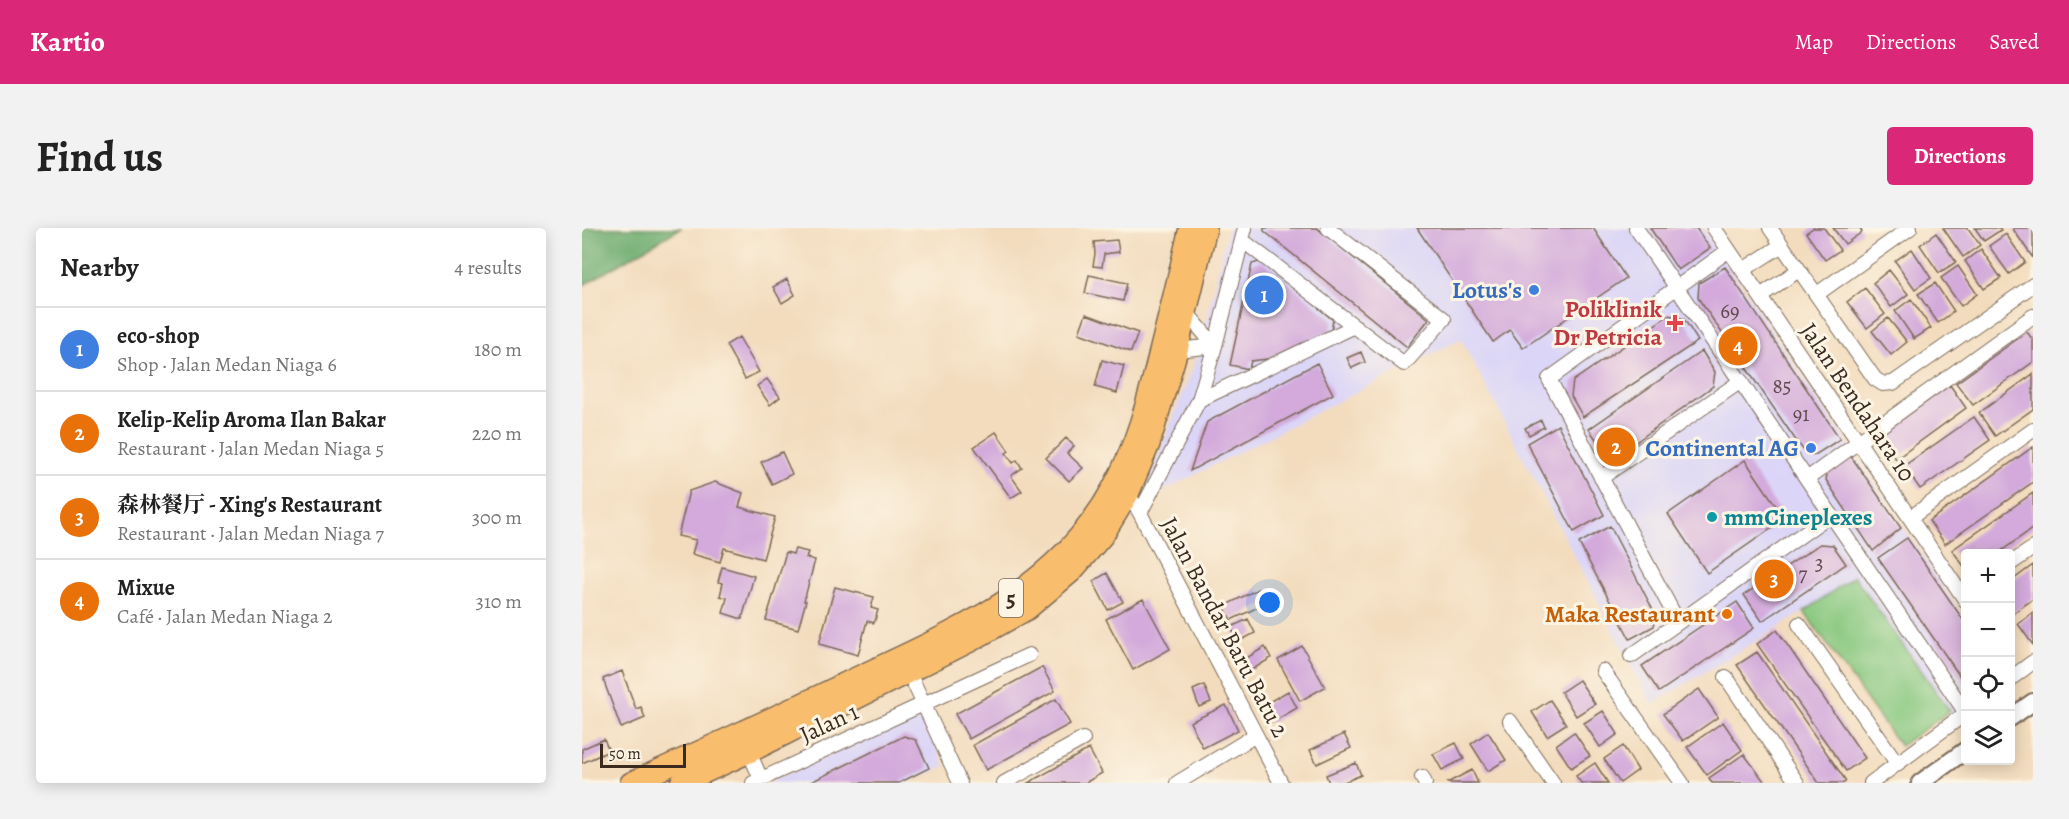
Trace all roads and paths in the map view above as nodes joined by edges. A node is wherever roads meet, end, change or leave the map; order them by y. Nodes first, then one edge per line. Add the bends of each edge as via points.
1 (1190, 228) edge
2 (1206, 228) edge
3 (1328, 228) edge
4 (1636, 228) edge
5 (1714, 228) edge
6 (1770, 228) edge
7 (1910, 228) edge
8 (1244, 234) edge
9 (1782, 245) junction
10 (1729, 250) junction
11 (1743, 270) junction
12 (1799, 270) junction
13 (2033, 285) edge
14 (1676, 287) junction
15 (1817, 294) junction
16 (1760, 296) junction
17 (1186, 312) junction
18 (2033, 316) edge
19 (1355, 327) junction
20 (1215, 346) junction
21 (1177, 350) junction
22 (1741, 381) junction
23 (1199, 400) junction
24 (2033, 430) edge
25 (1859, 443) junction
26 (1601, 478) junction
27 (1807, 479) junction
28 (1128, 494) junction
29 (1140, 513) junction
30 (1831, 514) junction
31 (1910, 518) junction
32 (2033, 548) edge
33 (2015, 561) edge
34 (1961, 592) edge
35 (1678, 622) junction
36 (1799, 624) dead end
37 (1029, 656) dead end
38 (1631, 656) dead end
39 (2033, 662) edge
40 (905, 664) junction
41 (1603, 671) dead end
42 (2015, 672) edge
43 (1726, 677) dead end
44 (2033, 702) edge
45 (924, 704) junction
46 (1964, 711) edge
47 (2015, 715) edge
48 (1961, 716) edge
49 (1510, 720) dead end
50 (1256, 735) junction
51 (1083, 740) dead end
52 (749, 752) junction
53 (1961, 753) edge
54 (1897, 763) junction
55 (757, 781) edge
56 (631, 783) edge
57 (681, 783) edge
58 (960, 783) edge
59 (1004, 783) edge
60 (1177, 783) edge
61 (1281, 783) edge
62 (1552, 783) edge
63 (1682, 783) edge
64 (1797, 783) edge
65 (1871, 783) edge
66 (1920, 783) edge

1 - 40 highway, 5 via 1135,440 1113,488 1089,525 1059,560 1018,594
2 - 17 highway, 5
3 - 19 street via 1444,320 1404,364
4 - 14 street
5 - 10 street, Jalan Bendahara 10
6 - 9 street
7 - 15 street
8 - 19 street
8 - 20 street
9 - 11 street
9 - 12 street
10 - 11 street, Jalan Bendahara 10
10 - 14 street
11 - 16 street, Jalan Bendahara 10
12 - 15 street
12 - 16 street
13 - 15 street via 1893,383 1883,384 1875,379
14 - 22 street
14 - 26 street via 1549,380
16 - 25 street, Jalan Bendahara 10
17 - 20 street
17 - 21 highway, 5
18 - 25 street
19 - 23 street
20 - 21 street
20 - 23 street
21 - 28 highway, 5 via 1149,444
22 - 26 street
22 - 27 street
23 - 29 street
24 - 31 street
25 - 27 street
25 - 31 street, Jalan Bendahara 10
26 - 35 street
27 - 30 street
28 - 29 street, Jalan Bandar Baru Batu 2
28 - 40 highway, 5 via 1103,535 1072,572 1027,609
29 - 50 street, Jalan Bandar Baru Batu 2
30 - 35 street
30 - 46 street
31 - 34 street, Jalan Bendahara 10
32 - 33 street
35 - 38 street
36 - 54 street
37 - 45 street, Jalan 1
39 - 42 street
40 - 45 street
40 - 52 highway, 5
40 - 56 highway, 5
41 - 63 street
43 - 64 street
44 - 47 street
45 - 55 street, Jalan 1
45 - 58 street
48 - 54 street
49 - 62 street
50 - 60 street
50 - 61 street, Jalan Bandar Baru Batu 2
51 - 59 street
52 - 55 street
52 - 57 highway, 5
53 - 66 street
54 - 65 street

